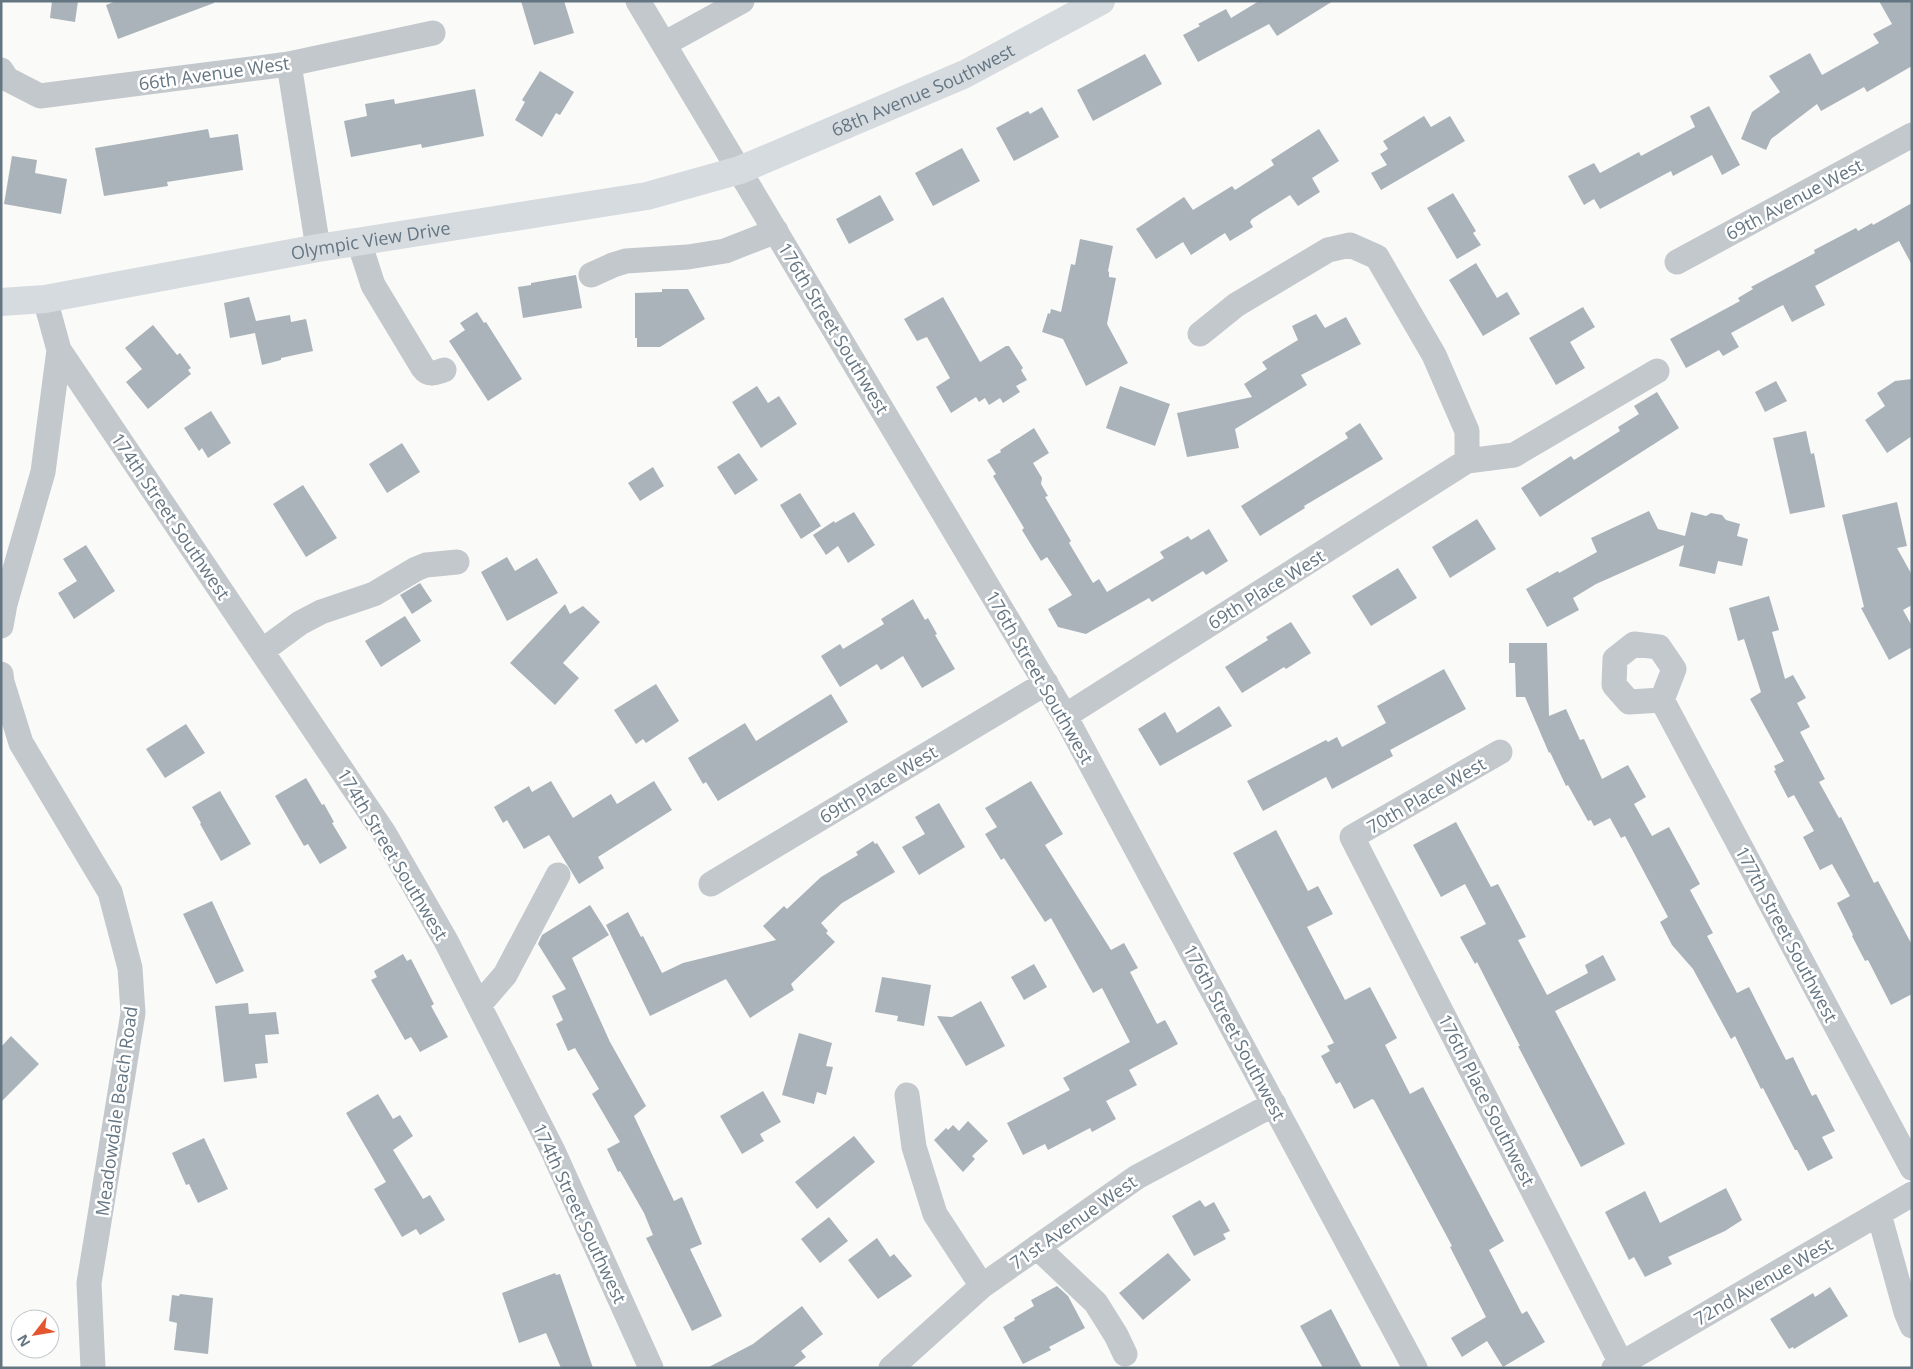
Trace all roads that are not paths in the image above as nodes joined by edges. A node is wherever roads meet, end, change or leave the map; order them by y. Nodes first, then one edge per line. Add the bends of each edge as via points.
1 (638, 1) edge
2 (742, 1) edge
3 (1101, 1) edge
4 (433, 33) dead end
5 (664, 44) junction
6 (289, 64) junction
7 (1, 70) edge
8 (1912, 135) edge
9 (740, 170) junction
10 (776, 231) junction
11 (359, 242) junction
12 (318, 248) junction
13 (1677, 262) dead end
14 (591, 275) dead end
15 (44, 299) junction
16 (1, 302) edge
17 (1200, 334) dead end
18 (59, 350) junction
19 (444, 370) dead end
20 (1657, 371) dead end
21 (1467, 461) junction
22 (457, 562) dead end
23 (1, 626) edge
24 (262, 651) junction
25 (1, 674) edge
26 (1046, 683) junction
27 (1662, 700) dead end
28 (1065, 716) junction
29 (1500, 752) dead end
30 (1352, 838) joint
31 (558, 875) dead end
32 (710, 884) dead end
33 (478, 1005) junction
34 (907, 1095) dead end
35 (1274, 1104) junction
36 (1912, 1168) edge
37 (1912, 1194) edge
38 (1878, 1214) junction
39 (1037, 1247) junction
40 (982, 1286) junction
41 (1912, 1326) edge
42 (1125, 1354) dead end
43 (1618, 1365) edge
44 (94, 1368) edge
45 (651, 1368) edge
46 (891, 1368) edge
47 (1415, 1368) edge

1 - 5 street, 176th Street Southwest
2 - 5 street
3 - 9 main road, 68th Avenue Southwest via 965,74
4 - 6 street, 66th Avenue West
5 - 9 street, 176th Street Southwest
6 - 7 street, 66th Avenue West via 40,96 7,78
6 - 12 street
8 - 13 street, 69th Avenue West
9 - 10 street, 176th Street Southwest
9 - 11 main road, Olympic View Drive via 647,196
10 - 14 street via 725,251 626,261
10 - 26 street, 176th Street Southwest
11 - 12 main road, Olympic View Drive
11 - 19 street via 373,285 422,368 432,374
12 - 15 main road, Olympic View Drive
15 - 16 main road, Olympic View Drive
15 - 18 street
17 - 21 street via 1236,305 1328,250 1350,245 1377,256 1438,364 1467,431
18 - 23 street via 43,472
18 - 24 street, 174th Street Southwest
20 - 21 street via 1514,455
21 - 28 street, 69th Place West
22 - 24 street via 426,565 374,594 321,612
24 - 33 street, 174th Street Southwest via 384,833 446,940
25 - 44 street, Meadowdale Beach Road via 21,743 110,892 130,968 134,1013 89,1283
26 - 28 street, 176th Street Southwest
26 - 32 street, 69th Place West
27 - 36 street, 177th Street Southwest
28 - 35 street, 176th Street Southwest
29 - 30 street, 70th Place West
30 - 43 street, 176th Place Southwest
31 - 33 street via 505,975
33 - 45 street, 174th Street Southwest via 552,1151
34 - 40 street via 914,1147 935,1214
35 - 39 street, 71st Avenue West via 1137,1176
35 - 47 street, 176th Street Southwest
37 - 38 street, 72nd Avenue West
38 - 41 street
38 - 43 street, 72nd Avenue West
39 - 40 street, 71st Avenue West
39 - 42 street via 1096,1303
40 - 46 street, 71st Avenue West

